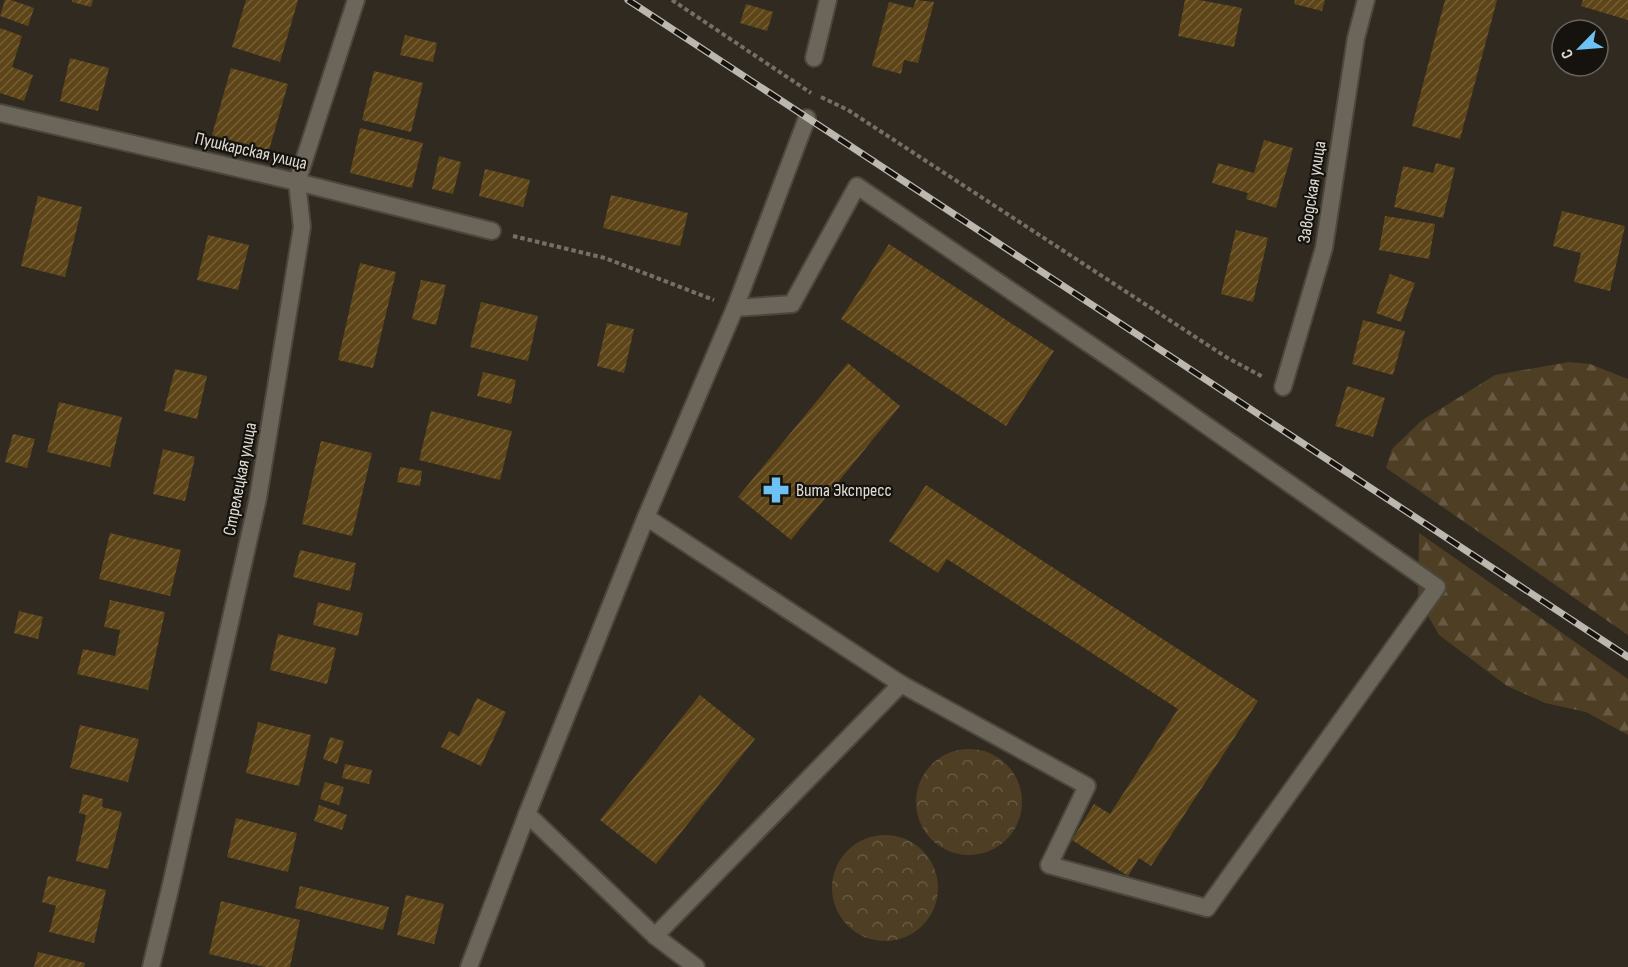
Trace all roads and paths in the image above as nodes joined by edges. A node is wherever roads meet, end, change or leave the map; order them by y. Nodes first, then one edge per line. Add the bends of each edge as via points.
1 (356, 0) edge
2 (672, 0) edge
3 (828, 0) edge
4 (1365, 0) edge
5 (814, 58) dead end
6 (0, 113) edge
7 (807, 118) dead end
8 (297, 182) junction
9 (492, 231) joint
10 (735, 308) junction
11 (1283, 387) joint
12 (646, 517) junction
13 (901, 684) junction
14 (527, 814) junction
15 (655, 936) junction
16 (151, 967) edge
17 (469, 967) edge
18 (696, 967) edge

1 - 8 street, Стрелецкая улица
2 - 11 path via 805,90 848,110 1226,357
3 - 5 street
4 - 11 street, Заводская улица via 1324,248
6 - 8 street, Пушкарская улица
7 - 10 street
8 - 9 street, Пушкарская улица
8 - 16 street, Стрелецкая улица via 302,227 258,498
9 - 10 path via 605,258
10 - 12 street
10 - 13 street via 792,304 857,186 1437,587 1207,908 1049,865 1087,786
12 - 13 street
12 - 14 street
13 - 15 street
14 - 15 street
14 - 17 street
15 - 18 street

